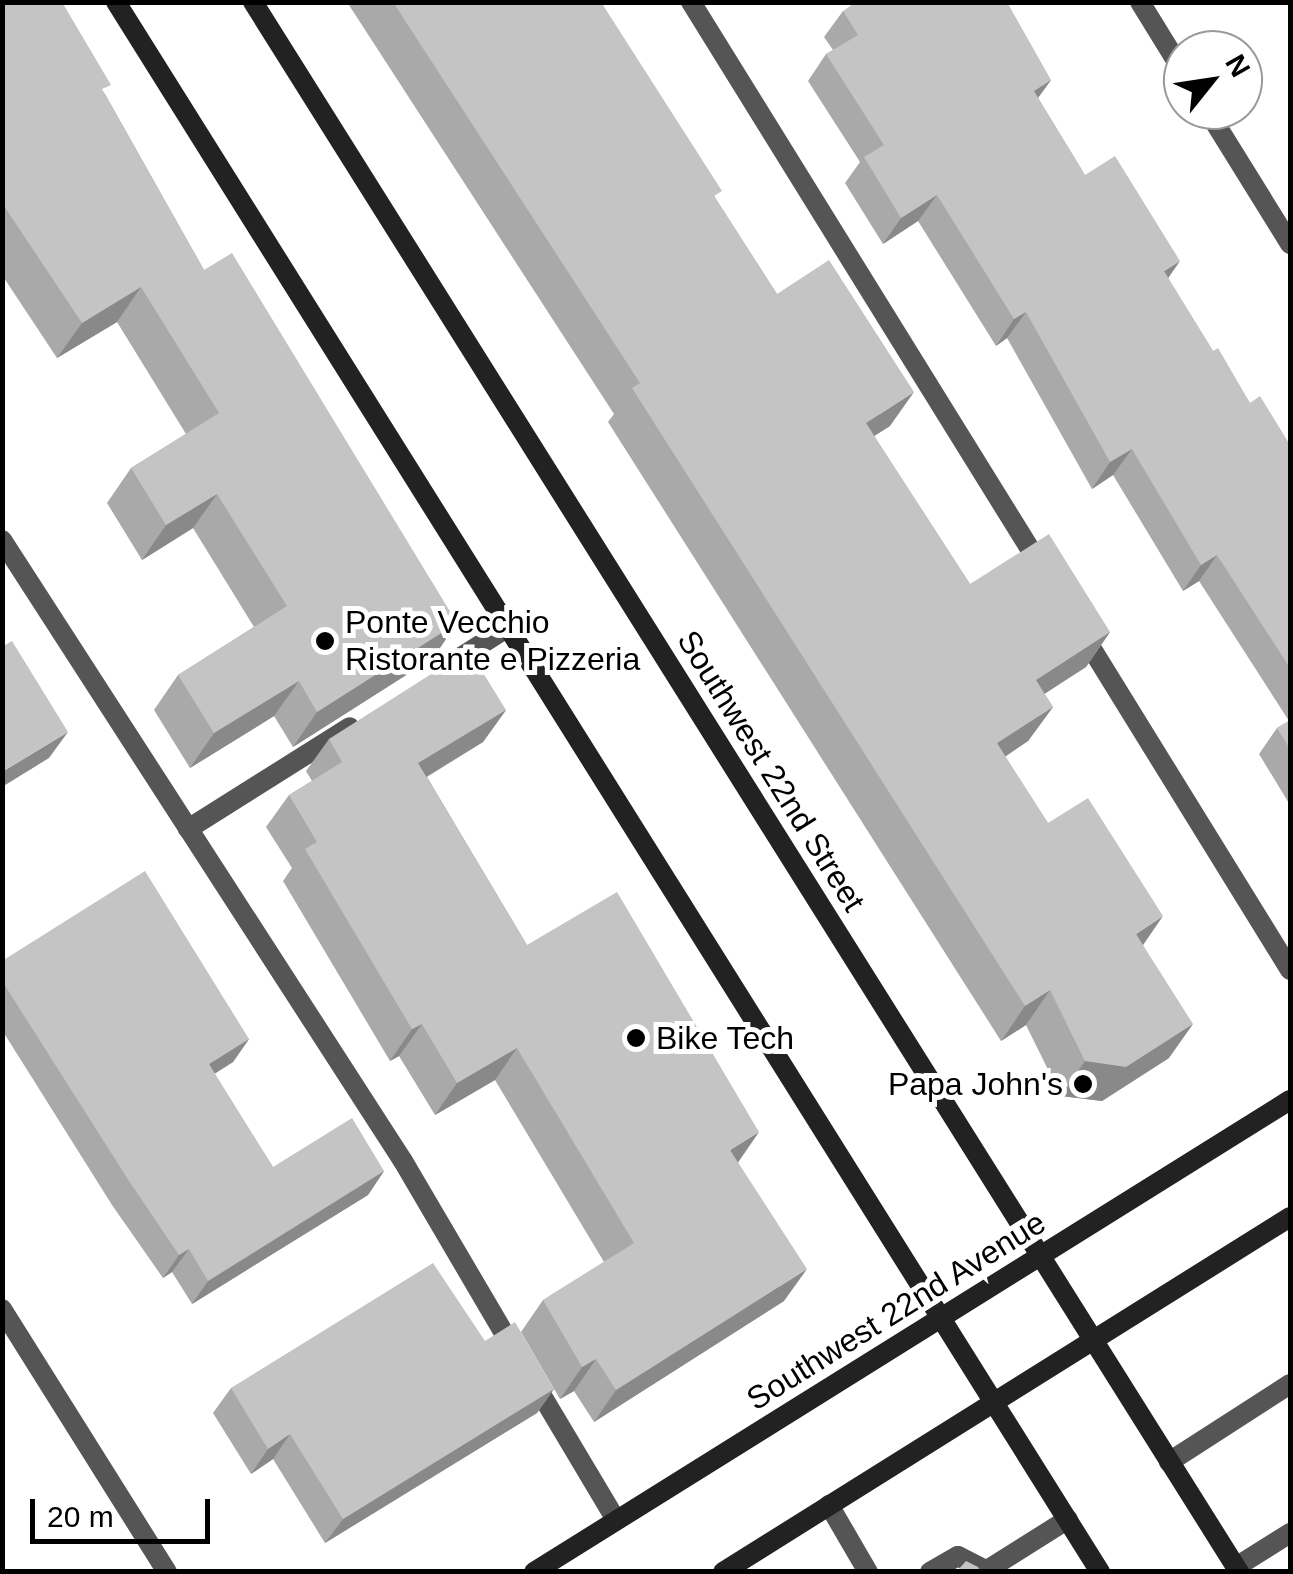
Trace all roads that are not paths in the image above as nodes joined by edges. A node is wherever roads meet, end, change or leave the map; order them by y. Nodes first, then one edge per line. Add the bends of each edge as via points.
1 (116, 2) edge
2 (253, 2) edge
3 (692, 2) edge
4 (1140, 2) edge
5 (1163, 39) edge
6 (1219, 130) edge
7 (1290, 244) edge
8 (2, 540) edge
9 (508, 627) junction
10 (424, 681) edge
11 (375, 711) edge
12 (188, 828) junction
13 (1290, 970) edge
14 (1290, 1100) edge
15 (1290, 1217) edge
16 (1040, 1256) junction
17 (2, 1309) edge
18 (942, 1319) junction
19 (1094, 1342) junction
20 (1290, 1384) edge
21 (995, 1404) junction
22 (1169, 1462) junction
23 (829, 1505) junction
24 (1068, 1519) junction
25 (616, 1520) junction
26 (1290, 1532) edge
27 (1237, 1569) edge
28 (983, 1570) edge
29 (167, 1572) edge
30 (534, 1572) edge
31 (722, 1572) edge
32 (868, 1572) edge
33 (930, 1572) edge
34 (1100, 1572) edge

1 - 9 main road
2 - 16 main road, Southwest 22nd Street
3 - 13 street
4 - 5 street
6 - 7 street
8 - 12 street
9 - 10 street
9 - 18 main road
11 - 12 street
12 - 25 street via 403,1161
14 - 16 main road, Southwest 22nd Avenue
15 - 19 main road
16 - 18 main road, Southwest 22nd Avenue
16 - 19 main road, Southwest 22nd Street
17 - 29 street
18 - 21 main road
18 - 25 main road, Southwest 22nd Avenue
19 - 21 main road
19 - 22 main road, Southwest 22nd Street
20 - 22 street
21 - 23 main road
21 - 24 main road
22 - 27 main road, Southwest 22nd Street
23 - 31 main road
23 - 32 street
24 - 28 street
24 - 34 main road
25 - 30 main road, Southwest 22nd Avenue
26 - 27 street
28 - 33 street via 958,1556

